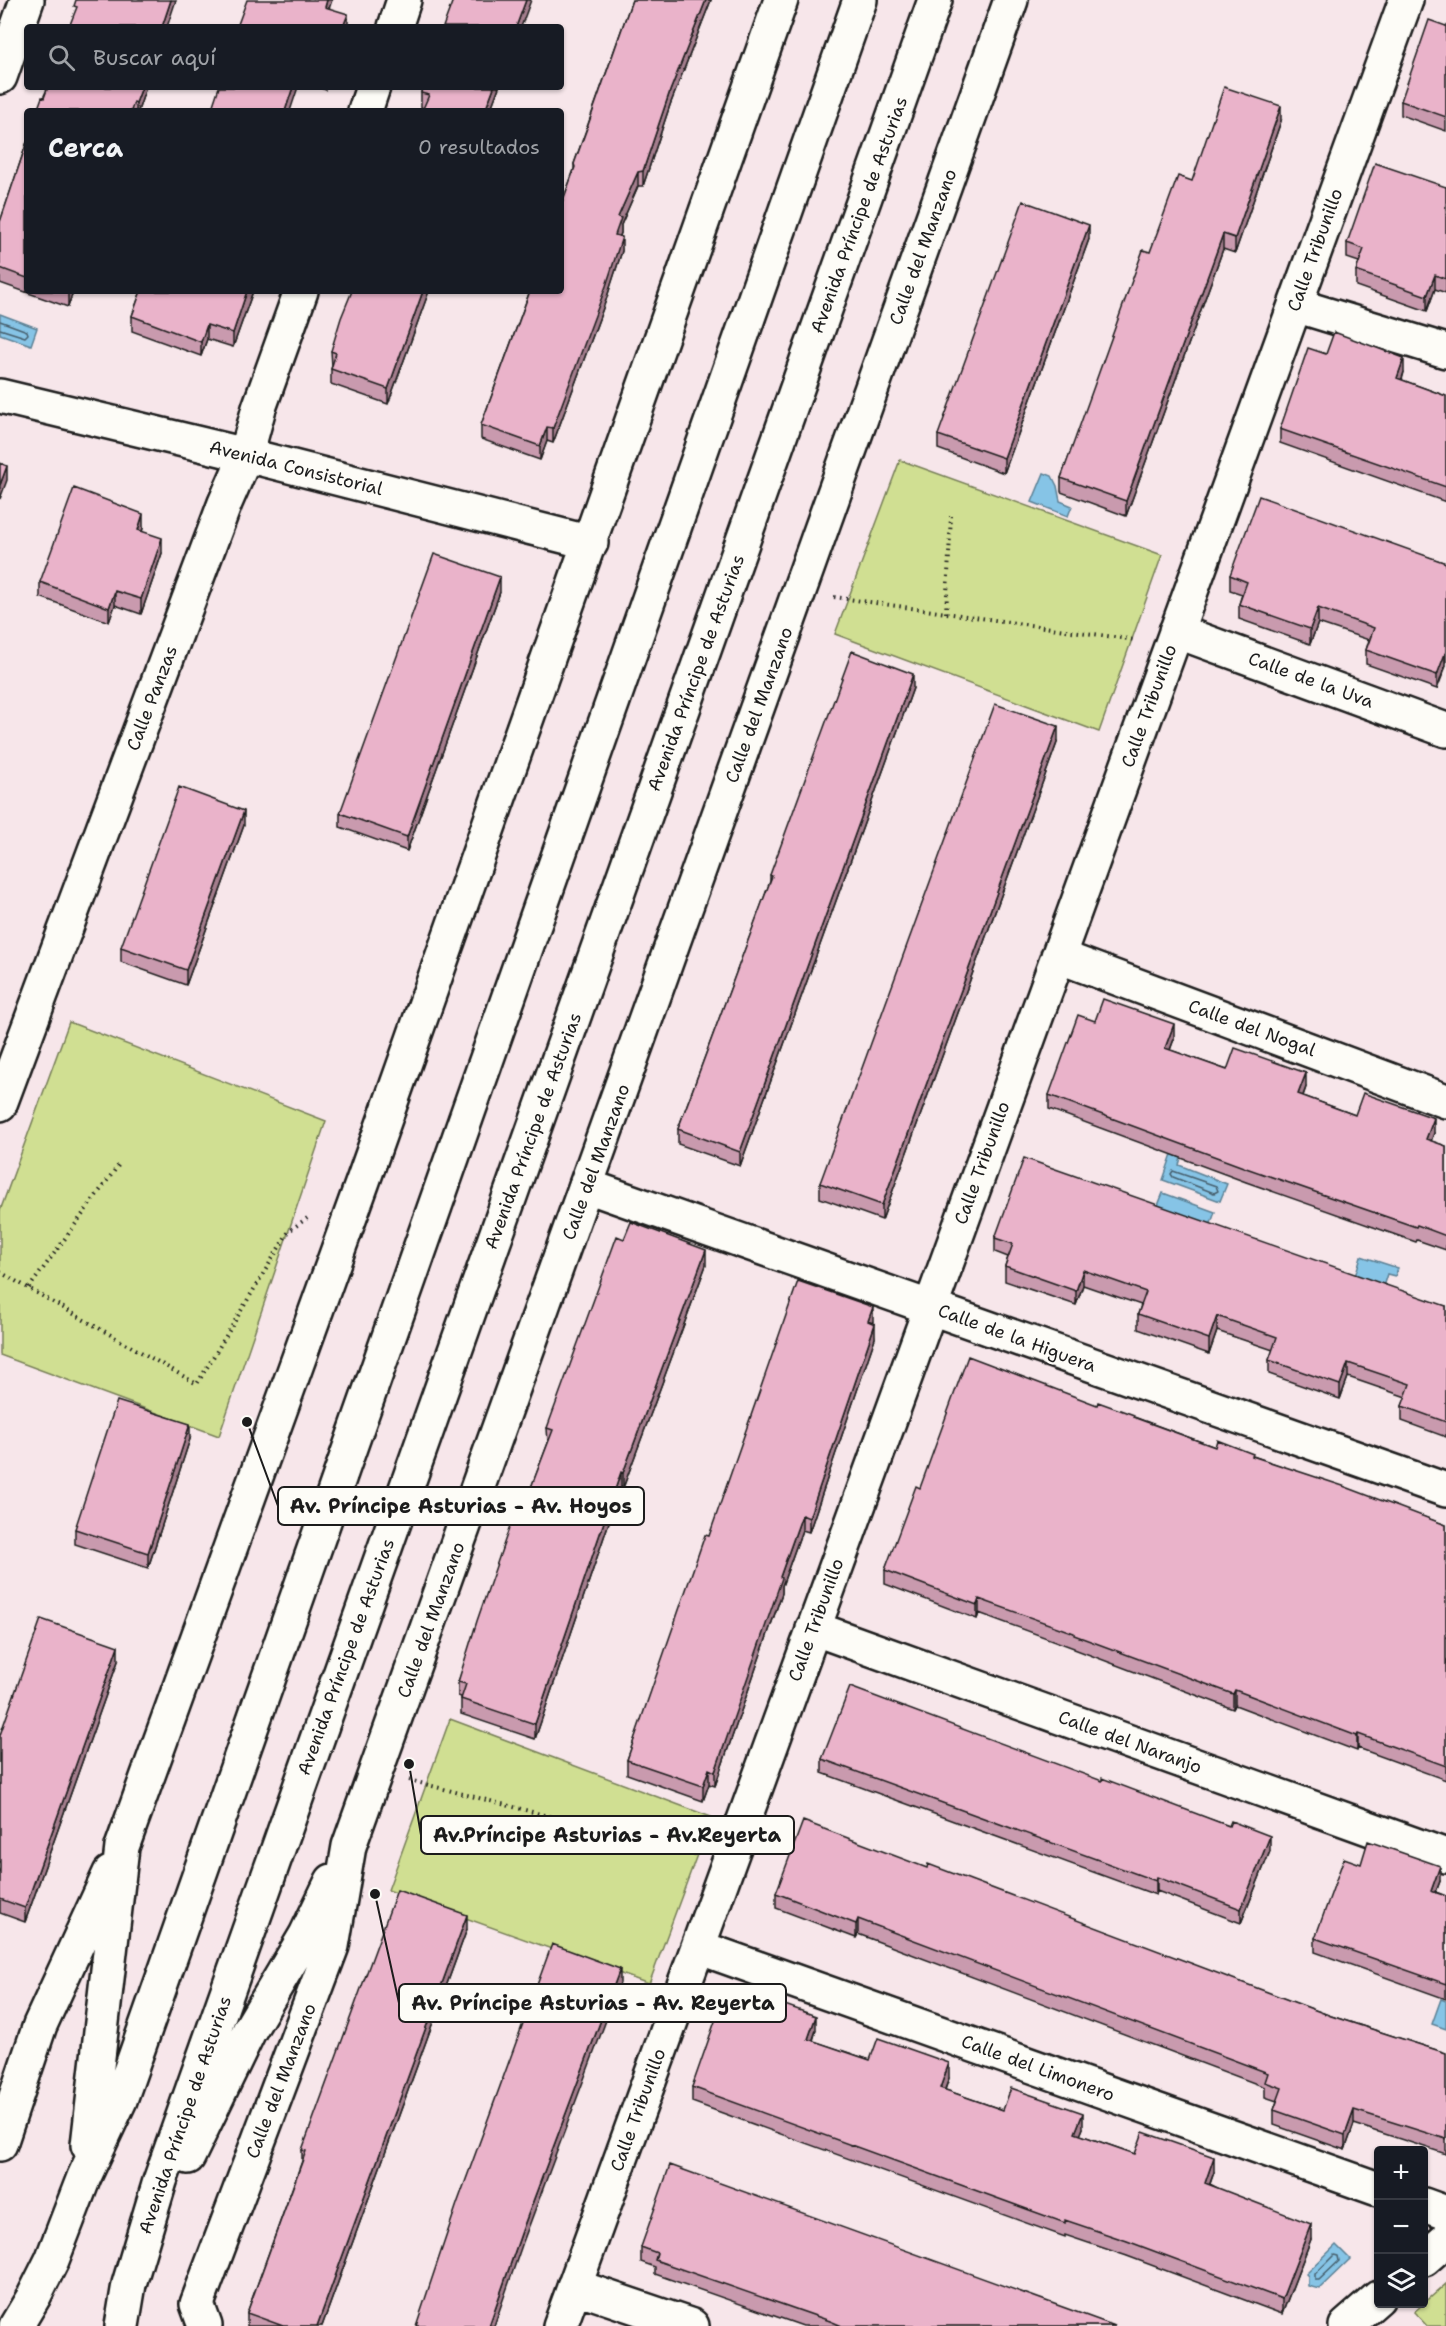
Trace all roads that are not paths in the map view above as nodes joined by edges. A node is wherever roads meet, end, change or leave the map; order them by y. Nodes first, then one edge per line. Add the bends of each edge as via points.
1 (27, 0) edge
2 (404, 0) edge
3 (781, 0) edge
4 (860, 0) edge
5 (935, 0) edge
6 (1011, 0) edge
7 (1406, 0) edge
8 (396, 24) edge
9 (0, 77) edge
10 (372, 90) edge
11 (366, 108) edge
12 (300, 294) edge
13 (1295, 304) junction
14 (1446, 351) edge
15 (0, 396) edge
16 (246, 455) junction
17 (591, 543) junction
18 (1174, 638) junction
19 (1446, 730) edge
20 (1058, 956) junction
21 (6, 1071) edge
22 (1446, 1101) edge
23 (0, 1104) edge
24 (587, 1186) junction
25 (930, 1307) junction
26 (1446, 1490) edge
27 (813, 1628) junction
28 (122, 1846) junction
29 (349, 1846) junction
30 (1446, 1856) edge
31 (698, 1947) junction
32 (0, 2144) edge
33 (84, 2177) junction
34 (1374, 2188) edge
35 (1428, 2206) edge
36 (1446, 2213) edge
37 (1446, 2240) edge
38 (1428, 2256) edge
39 (135, 2263) junction
40 (574, 2286) junction
41 (1374, 2302) edge
42 (16, 2326) edge
43 (122, 2326) edge
44 (205, 2326) edge
45 (560, 2326) edge
46 (692, 2326) edge
47 (1346, 2326) edge

1 - 9 street
2 - 8 street
3 - 17 street
4 - 33 street via 120,2100
5 - 39 street, Avenida Príncipe de Asturias via 160,2181
6 - 24 street, Calle del Manzano
7 - 13 street, Calle Tribunillo
10 - 11 street
12 - 16 street, Calle Panzas
13 - 14 street
13 - 18 street, Calle Tribunillo
15 - 16 street, Avenida Consistorial
16 - 17 street, Avenida Consistorial
16 - 21 street, Calle Panzas
17 - 28 street
18 - 19 street, Calle de la Uva
18 - 20 street, Calle Tribunillo
20 - 22 street, Calle del Nogal
20 - 25 street, Calle Tribunillo
21 - 23 street, Calle Panzas
24 - 25 street, Calle de la Higuera
24 - 29 street, Calle del Manzano
25 - 26 street, Calle de la Higuera
25 - 27 street, Calle Tribunillo
27 - 30 street, Calle del Naranjo
27 - 31 street, Calle Tribunillo
28 - 32 street via 40,2025
28 - 33 street
29 - 39 street, Avenida Príncipe de Asturias via 306,1935 249,2031
29 - 44 street, Calle del Manzano via 332,1946 197,2304
31 - 34 street, Calle del Limonero
31 - 40 street, Calle Tribunillo
33 - 42 street via 51,2260
35 - 36 street
37 - 38 street
39 - 43 street, Avenida Príncipe de Asturias
40 - 45 street, Calle Tribunillo
40 - 46 street
41 - 47 street

